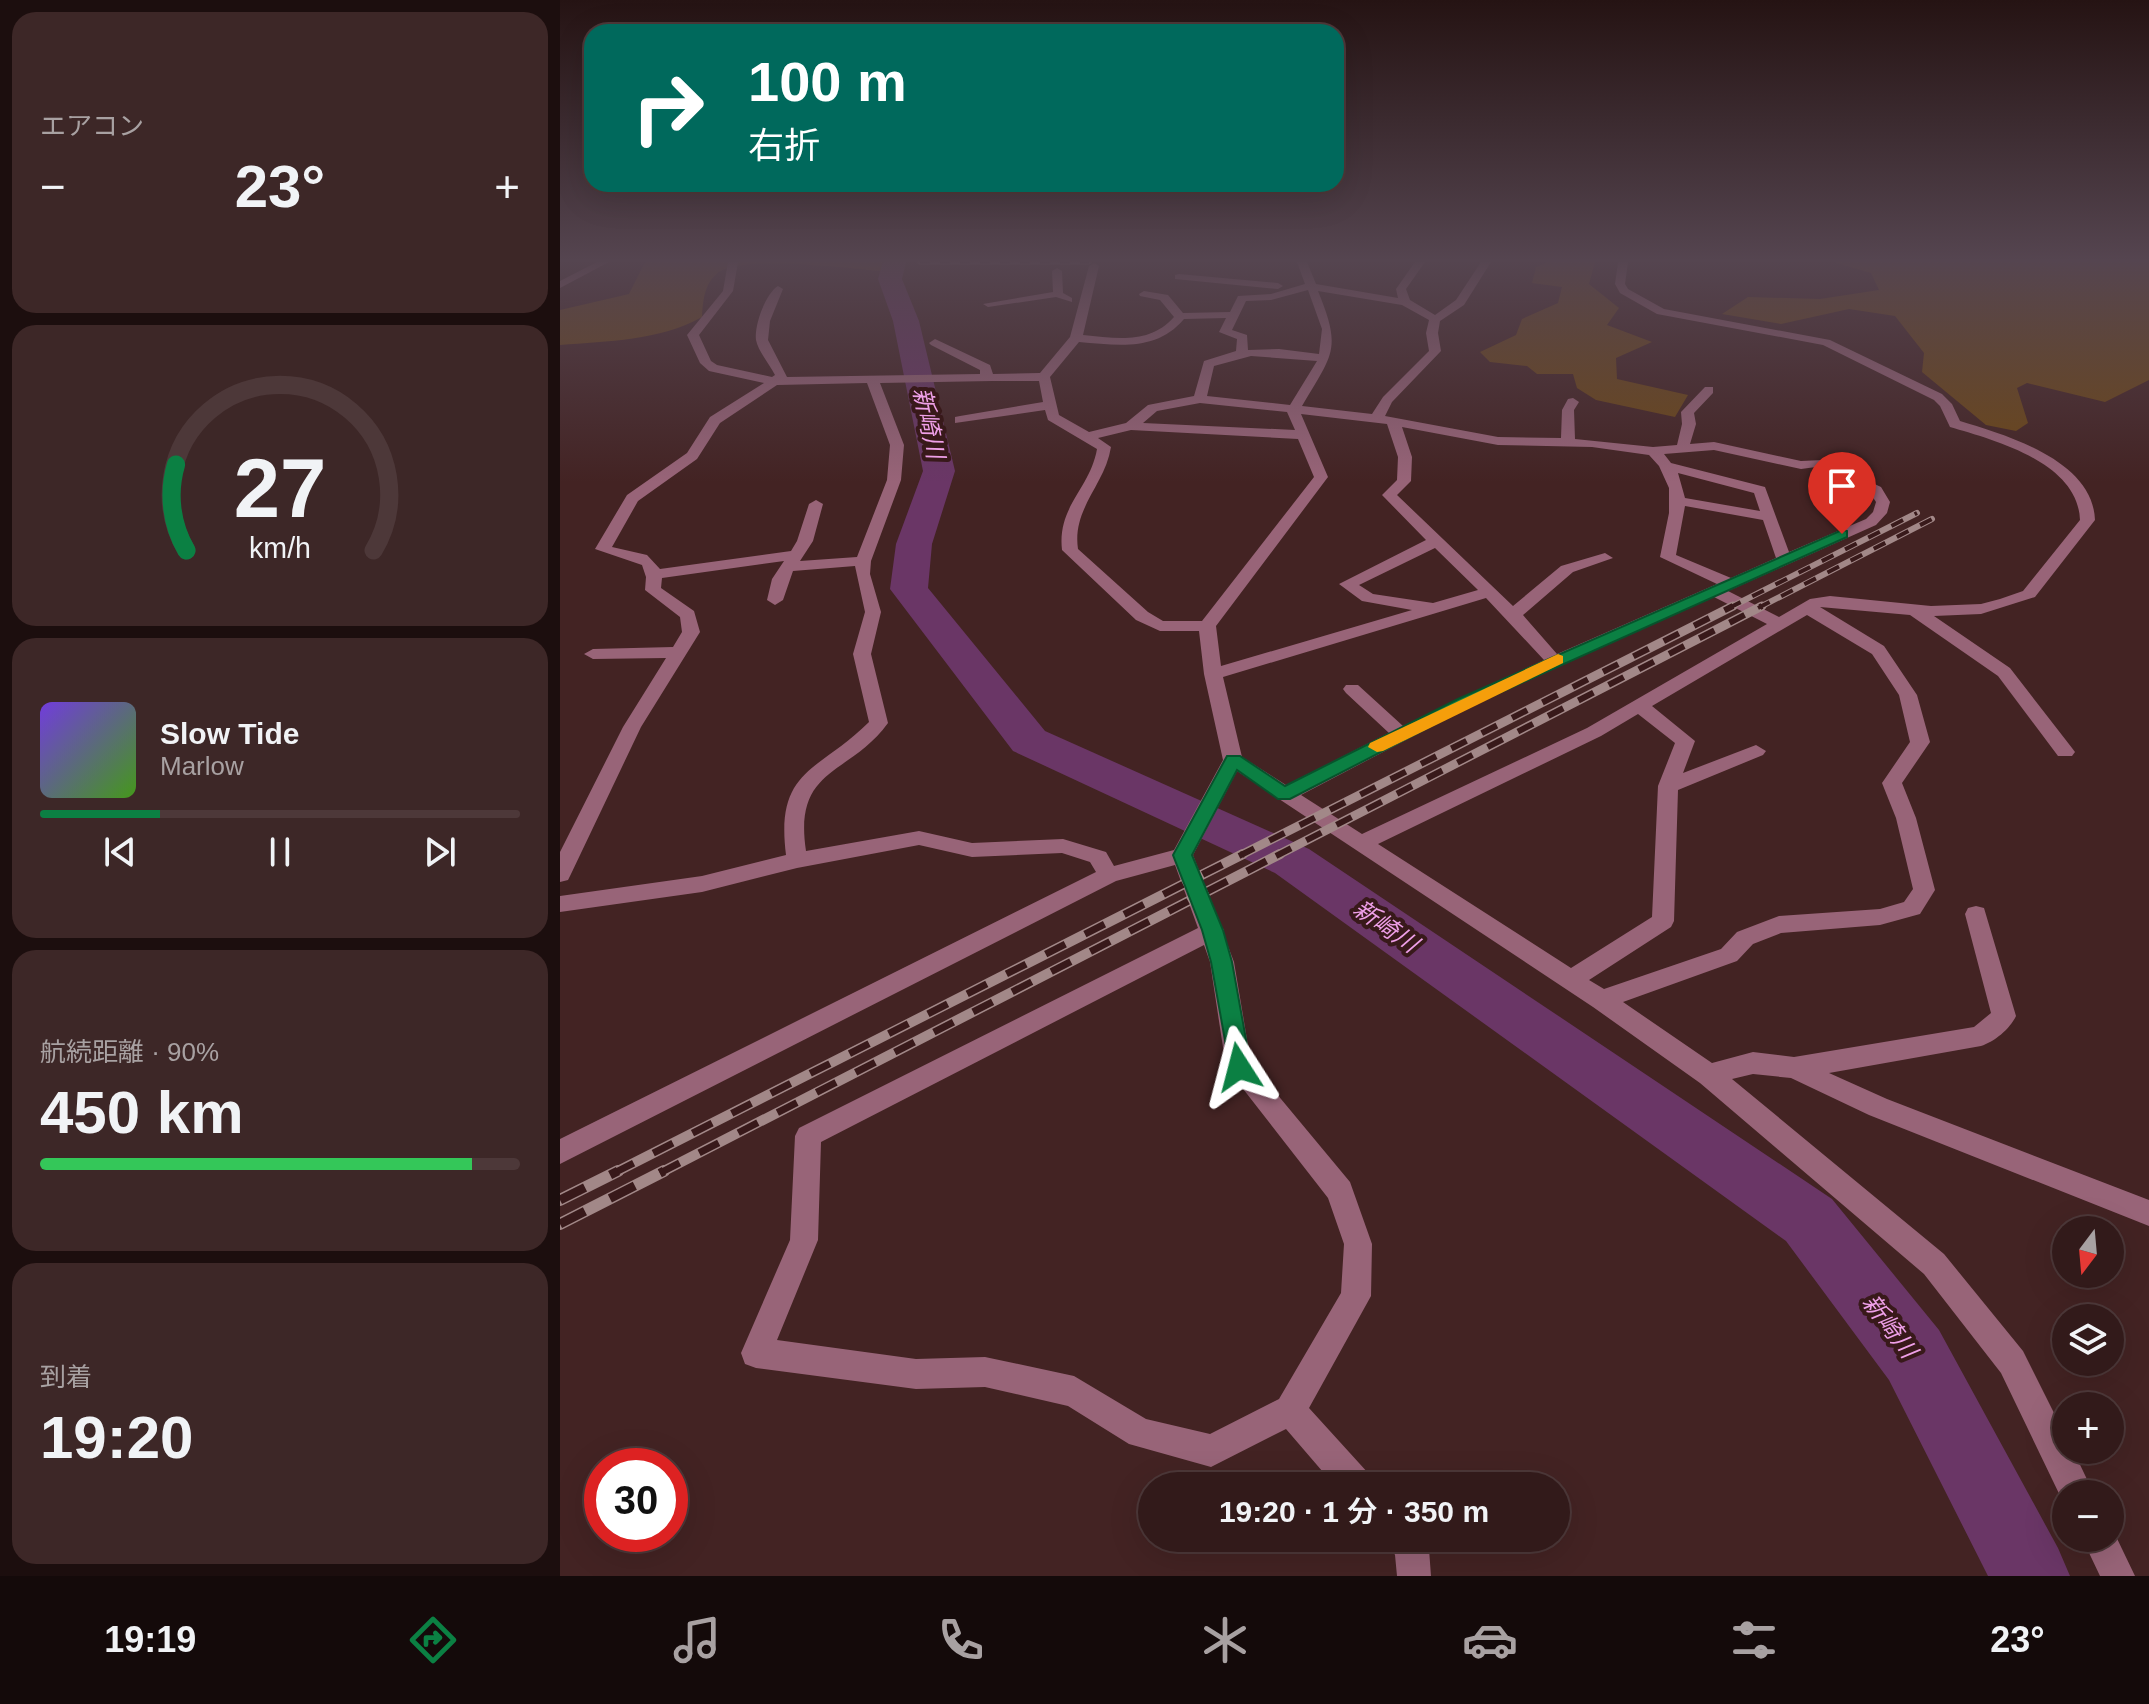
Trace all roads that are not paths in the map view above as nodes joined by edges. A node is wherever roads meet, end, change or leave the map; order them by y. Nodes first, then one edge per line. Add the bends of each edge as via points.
1 (693, 336) edge
2 (762, 336) edge
3 (1161, 336) edge
4 (1238, 336) edge
5 (1327, 336) edge
6 (1432, 336) edge
7 (1791, 336) edge
8 (1076, 338) joint
9 (935, 343) dead end
10 (1242, 351) junction
11 (1324, 359) junction
12 (1044, 377) junction
13 (987, 380) junction
14 (774, 381) junction
15 (880, 382) junction
16 (1709, 390) dead end
17 (1200, 399) junction
18 (1573, 402) dead end
19 (1050, 405) junction
20 (1293, 411) junction
21 (1377, 418) junction
22 (960, 420) dead end
23 (1394, 424) junction
24 (1131, 426) junction
25 (1304, 435) junction
26 (1090, 436) junction
27 (1568, 443) junction
28 (1682, 450) junction
29 (1653, 451) junction
30 (1671, 467) junction
31 (1679, 501) junction
32 (816, 504) dead end
33 (1771, 517) junction
34 (1436, 541) junction
35 (1605, 558) dead end
36 (1784, 559) junction
37 (792, 561) junction
38 (863, 561) junction
39 (656, 574) junction
40 (1721, 586) junction
41 (1489, 592) junction
42 (775, 600) dead end
43 (1431, 608) junction
44 (1807, 608) junction
45 (1916, 611) junction
46 (1513, 615) junction
47 (1779, 624) junction
48 (1207, 626) junction
49 (678, 652) junction
50 (593, 654) dead end
51 (1554, 661) junction
52 (1213, 674) junction
53 (1352, 689) dead end
54 (1639, 706) junction
55 (1401, 734) junction
56 (1756, 751) dead end
57 (2065, 752) dead end
58 (1233, 760) junction
59 (1668, 786) junction
60 (1284, 795) junction
61 (1362, 843) junction
62 (1186, 848) junction
63 (797, 860) junction
64 (560, 874) edge
65 (1109, 875) junction
66 (560, 904) edge
67 (1976, 914) dead end
68 (1213, 930) junction
69 (1569, 981) junction
70 (1601, 1000) junction
71 (1794, 1068) junction
72 (1709, 1075) junction
73 (560, 1152) edge
74 (2149, 1213) edge
75 (1290, 1410) junction
76 (1345, 1472) edge
77 (2070, 1480) edge
78 (1412, 1552) edge
79 (2106, 1552) edge
80 (1414, 1576) edge
81 (2118, 1576) edge

1 - 14 street via 713,368
2 - 14 street via 782,376
3 - 8 street via 1151,341
4 - 10 street via 1243,337
5 - 11 street
6 - 21 street via 1435,351 1381,406
7 - 45 street via 1826,342 1938,397 1955,424 2043,456 2068,476 2088,510 2087,520 2029,594 1970,612
8 - 12 street
9 - 13 street via 986,368
10 - 11 street
10 - 17 street via 1208,364
11 - 20 street
12 - 13 street
12 - 19 street
13 - 15 street
14 - 15 street
14 - 39 street via 715,420 692,456 632,498 603,549 639,556
15 - 38 street via 897,445 894,480
16 - 28 street via 1687,412
17 - 20 street
17 - 24 street via 1153,408
18 - 27 street
19 - 22 street
19 - 26 street via 1059,422
20 - 21 street
20 - 25 street
21 - 23 street
23 - 27 street via 1498,441
23 - 34 street via 1405,457 1404,481 1389,495
24 - 25 street
24 - 26 street
25 - 48 street via 1321,477
26 - 48 street via 1104,447 1102,466 1069,524 1070,550 1160,626
27 - 29 street
28 - 29 street
28 - 36 street via 1714,446 1801,465 1818,463 1876,490 1883,502 1871,522
29 - 30 street
30 - 31 street
30 - 33 street via 1760,490
31 - 33 street
31 - 40 street via 1668,557
32 - 37 street via 805,541
33 - 36 street
34 - 41 street
34 - 43 street via 1347,584 1368,598
35 - 46 street via 1567,569
36 - 40 street
37 - 38 street
37 - 39 street
37 - 42 street
38 - 63 street via 873,612 862,654 879,723 802,792 793,812
39 - 49 street via 653,590 688,615 691,623
40 - 47 street
40 - 51 street
41 - 43 street
41 - 46 street
43 - 52 street
44 - 45 street via 1830,601
44 - 47 street
44 - 70 street via 1878,650 1908,695 1920,742 1892,783 1924,890 1912,908 1880,917 1779,925 1745,938 1729,955
45 - 57 street via 2004,672
46 - 51 street
47 - 54 street
48 - 52 street
49 - 50 street
49 - 64 street via 632,727
51 - 55 street
52 - 58 street
53 - 55 street
54 - 59 street via 1685,741
54 - 61 street
55 - 60 street
56 - 59 street
58 - 60 street
58 - 62 street
59 - 69 street via 1663,921
60 - 61 street
61 - 69 street
62 - 65 street
62 - 68 street
63 - 65 street via 919,838 972,850 1063,846 1098,857
63 - 66 street via 702,884
65 - 73 street
67 - 71 street via 2004,1016 1981,1036
68 - 75 street via 1239,1067 1340,1191 1358,1244 1356,1296
68 - 75 street via 808,1136 804,1240 756,1353 916,1374 985,1372 1074,1392 1140,1433 1211,1451
69 - 70 street
70 - 72 street
71 - 72 street via 1753,1063
71 - 74 street via 1878,1107
72 - 77 street via 1934,1264 2012,1362
75 - 76 street
78 - 80 street
79 - 81 street

